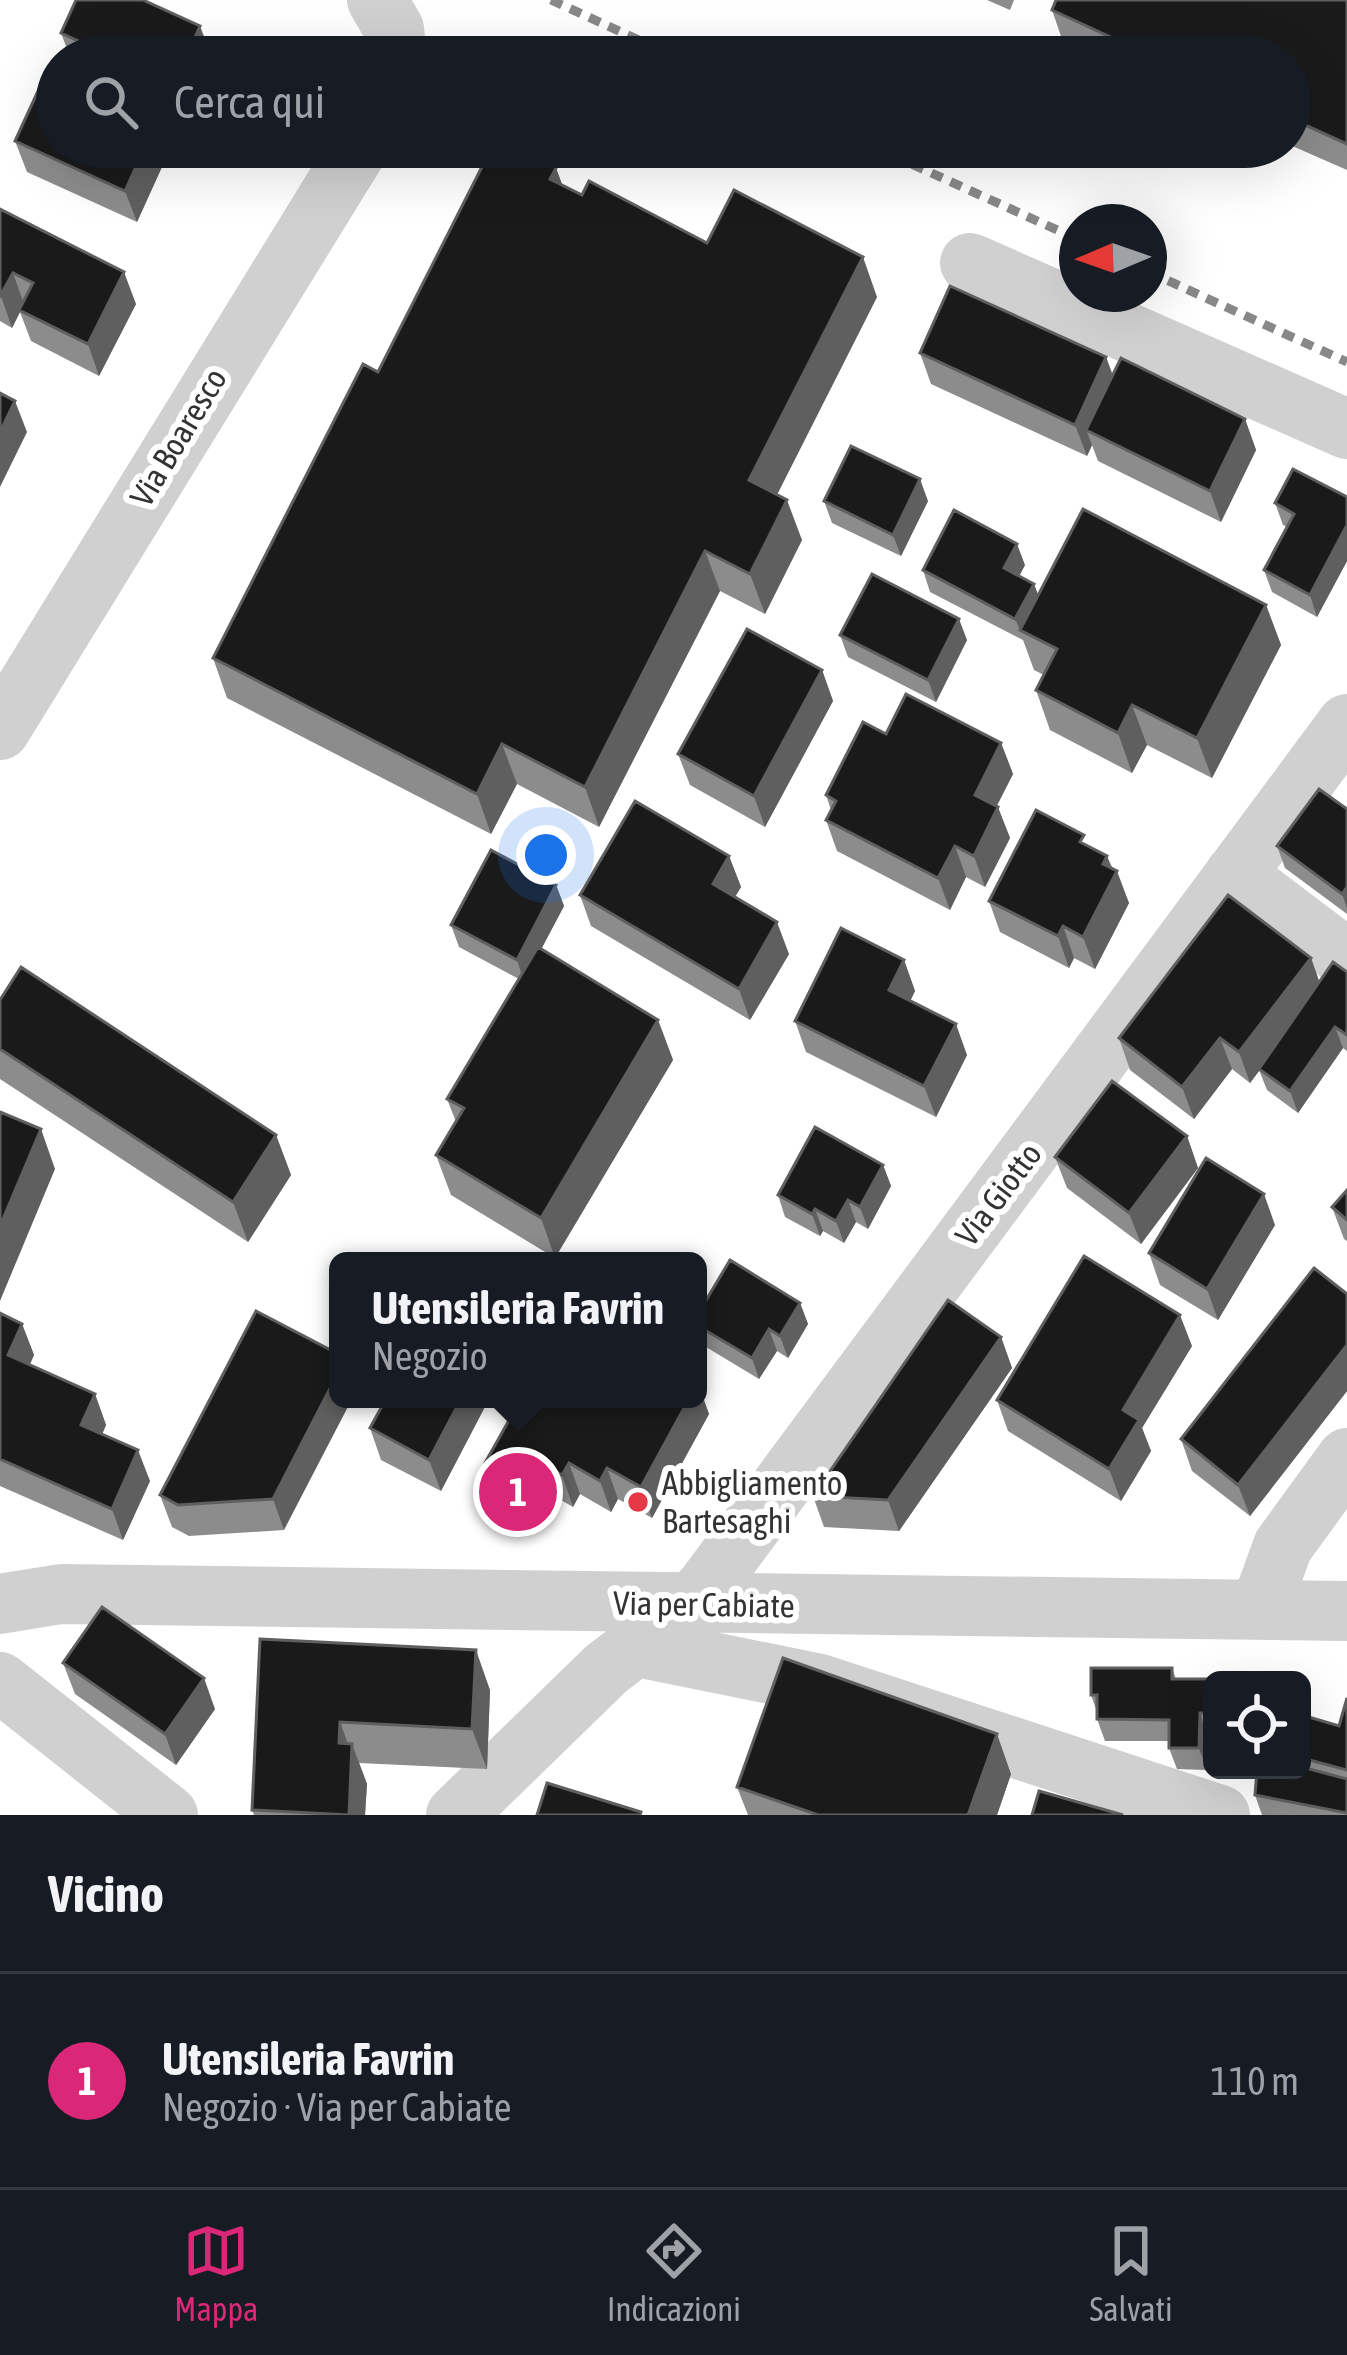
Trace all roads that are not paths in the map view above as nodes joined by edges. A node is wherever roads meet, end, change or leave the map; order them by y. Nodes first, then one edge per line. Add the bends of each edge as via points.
1 (377, 0) edge
2 (395, 36) edge
3 (346, 168) edge
4 (970, 263) dead end
5 (1347, 429) edge
6 (1347, 724) edge
7 (0, 730) edge
8 (1235, 874) junction
9 (1347, 959) edge
10 (1347, 1458) edge
11 (0, 1581) edge
12 (61, 1594) junction
13 (0, 1604) edge
14 (691, 1604) junction
15 (1260, 1610) junction
16 (1347, 1611) edge
17 (633, 1646) junction
18 (2, 1680) edge
19 (1191, 1810) edge
20 (168, 1815) edge
21 (456, 1815) edge

1 - 2 street
3 - 7 street, Via Boaresco
4 - 5 street
6 - 8 street, Via Giotto
8 - 9 street
8 - 14 street, Via Giotto
10 - 15 street via 1282,1546
11 - 12 street, Via per Cabiate
12 - 13 street, Via per Cabiate
12 - 14 street, Via per Cabiate
14 - 15 street, Via per Cabiate
14 - 17 street, Via Giotto
15 - 16 street, Via per Cabiate
17 - 19 street via 820,1684
17 - 21 street, Via Giotto
18 - 20 street

